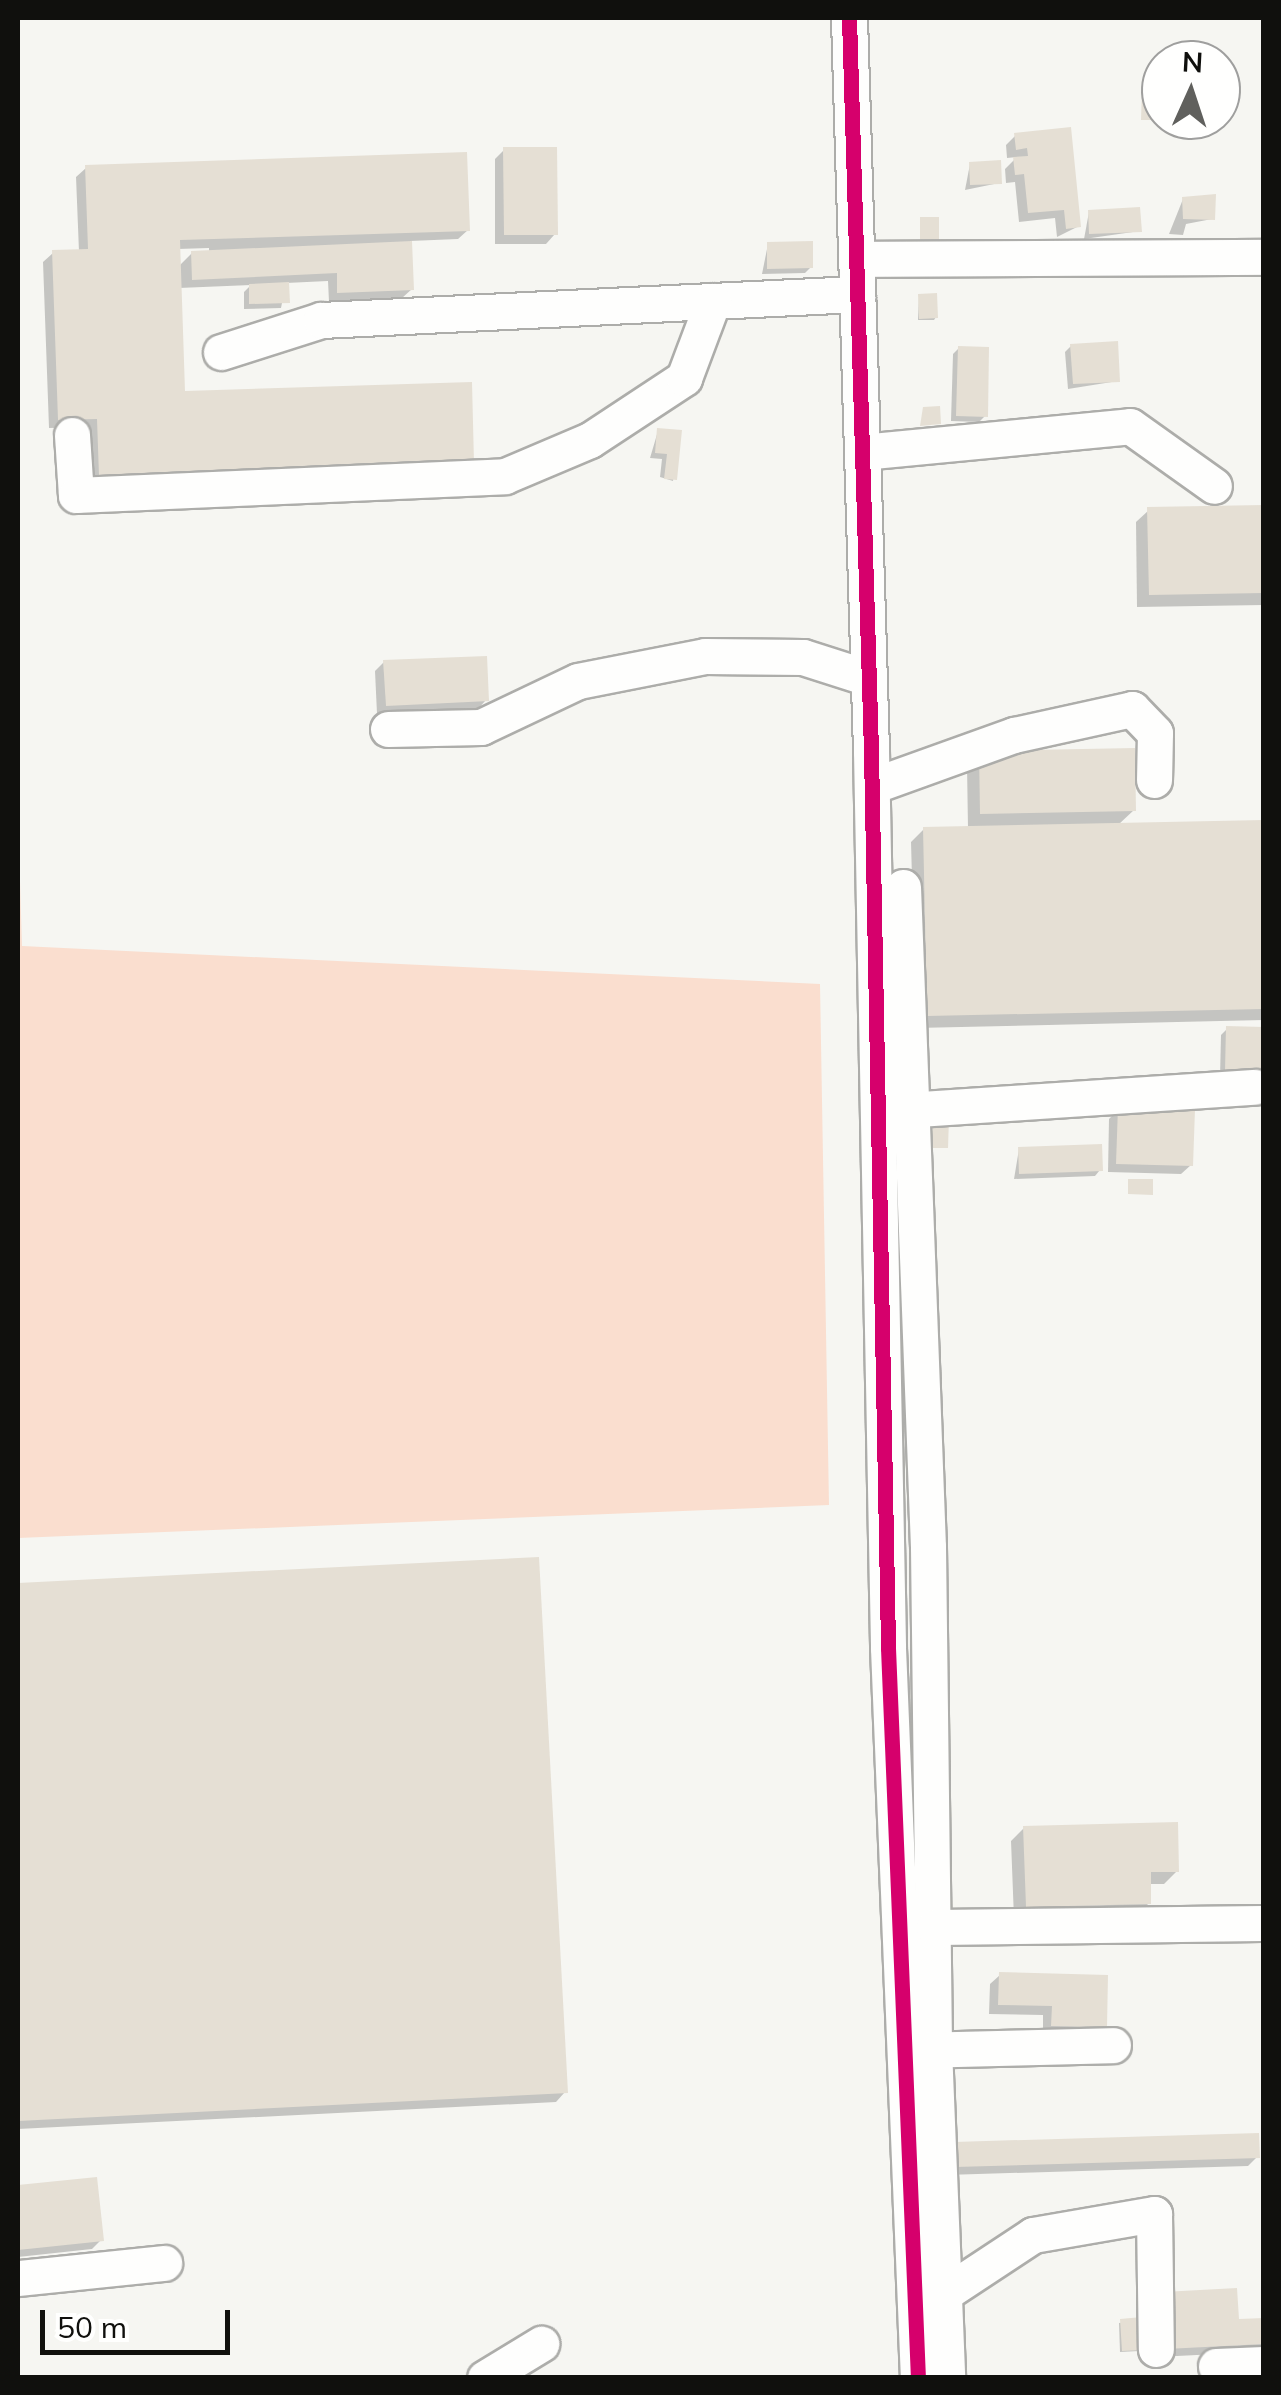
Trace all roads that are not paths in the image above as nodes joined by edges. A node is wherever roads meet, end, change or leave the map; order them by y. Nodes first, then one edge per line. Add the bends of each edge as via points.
1 (849, 18) edge
2 (1264, 257) edge
3 (857, 276) junction
4 (713, 301) junction
5 (221, 352) dead end
6 (72, 435) dead end
7 (862, 452) junction
8 (1214, 486) dead end
9 (869, 678) junction
10 (388, 729) dead end
11 (1154, 780) dead end
12 (872, 786) junction
13 (904, 887) dead end
14 (1254, 1088) dead end
15 (912, 1109) junction
16 (874, 1112) junction
17 (1264, 1923) edge
18 (934, 1928) junction
19 (1113, 2045) dead end
20 (920, 2049) junction
21 (164, 2262) dead end
22 (18, 2278) edge
23 (942, 2295) junction
24 (542, 2344) dead end
25 (1156, 2349) dead end
26 (1264, 2364) edge
27 (1216, 2366) dead end
28 (485, 2378) edge
29 (918, 2378) edge
30 (947, 2378) edge

1 - 3 street
2 - 3 street
3 - 4 street
3 - 7 street
4 - 5 street via 321,320
4 - 6 street via 684,378 590,440 505,476 76,494
7 - 8 street via 1130,426
7 - 9 street
9 - 10 street via 803,656 704,656 578,681 481,727
9 - 12 street
11 - 12 street via 1154,734 1132,708 1014,735
12 - 16 street
13 - 15 street
14 - 15 street
15 - 16 street
15 - 18 street
16 - 20 street via 888,1648
17 - 18 street
18 - 20 street
19 - 20 street
20 - 23 street
20 - 29 street
21 - 22 street
23 - 25 street via 1033,2235 1154,2214
23 - 30 street
24 - 28 street
26 - 27 street

